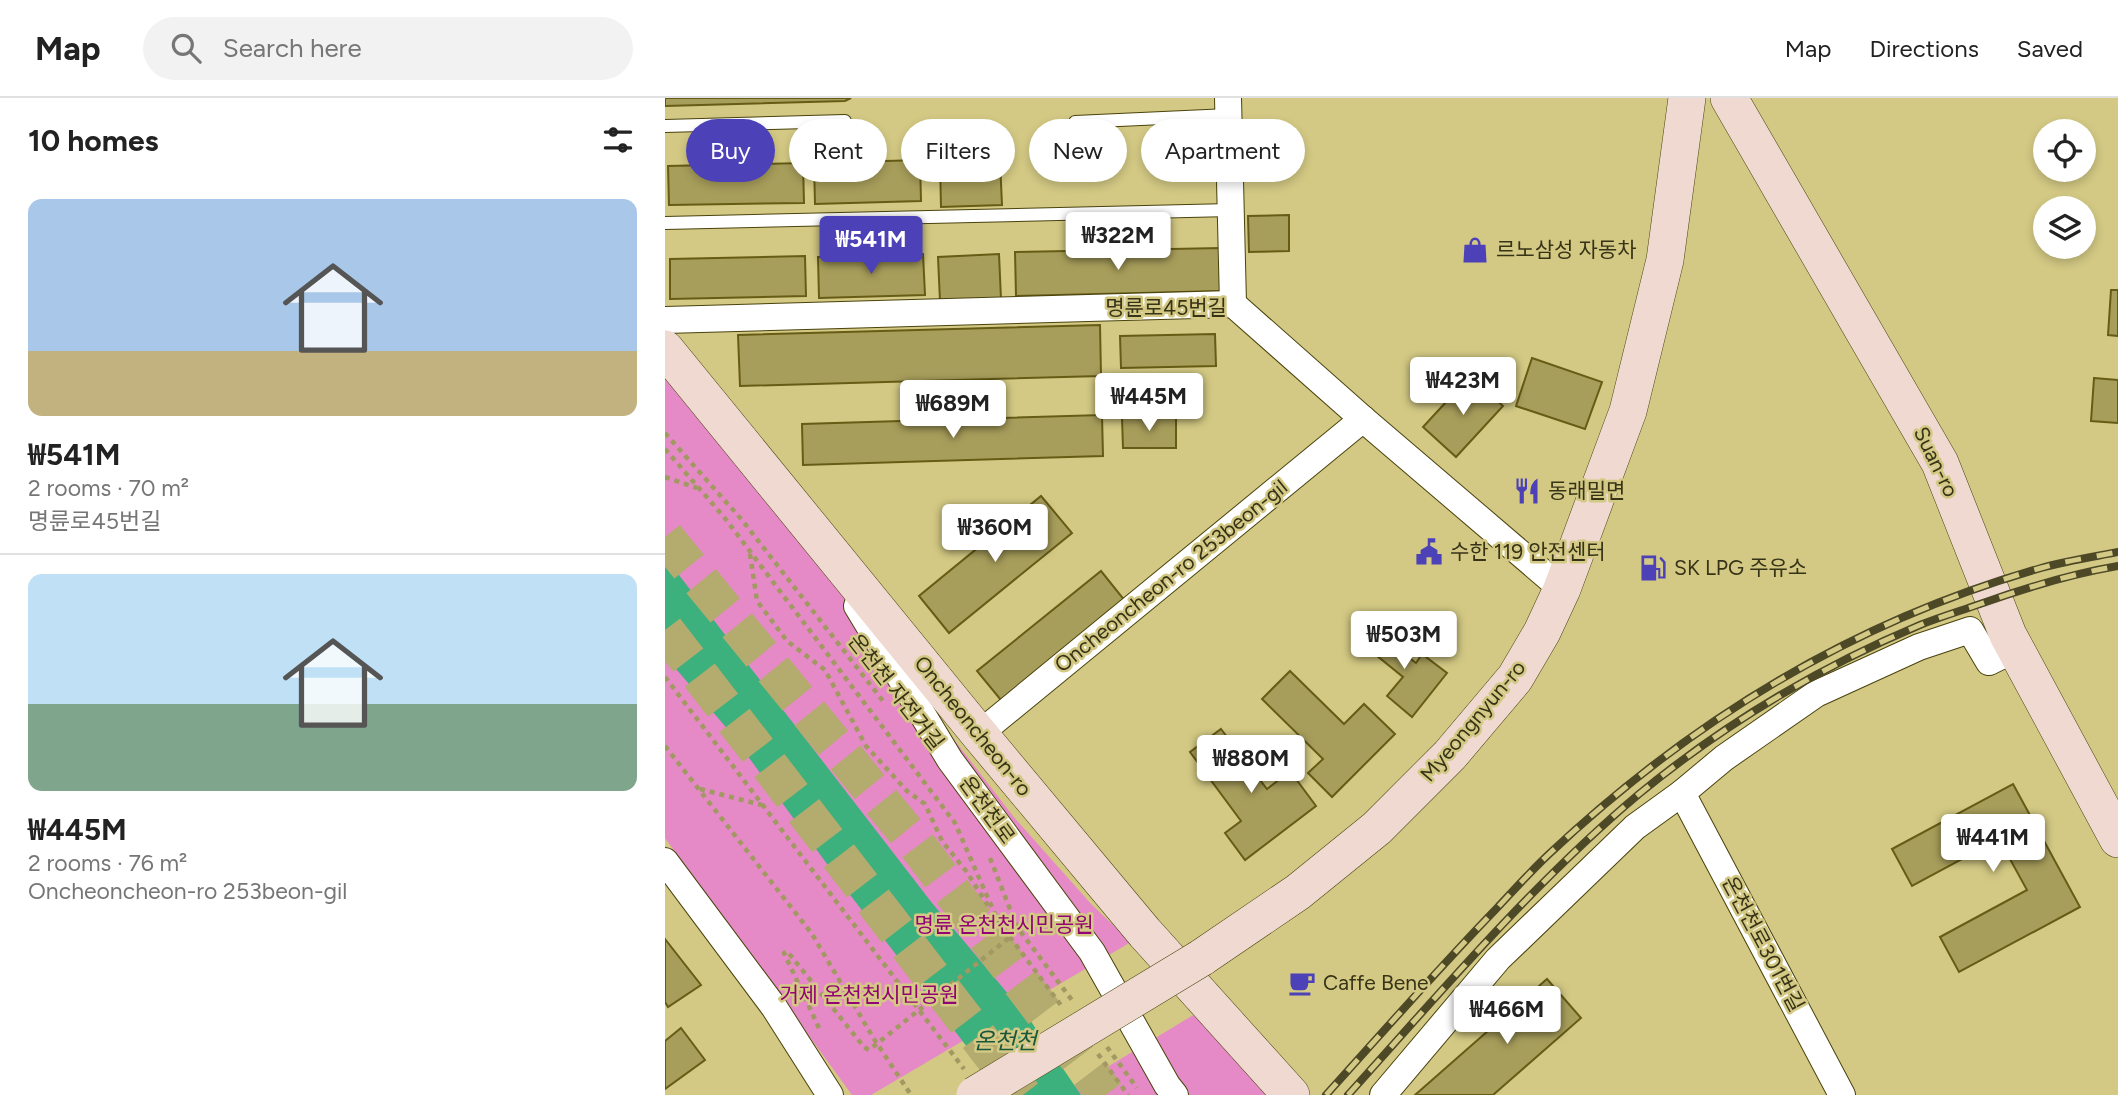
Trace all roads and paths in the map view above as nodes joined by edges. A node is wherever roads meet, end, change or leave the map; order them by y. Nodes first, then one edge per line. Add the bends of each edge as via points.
1 (1687, 98) edge
2 (1729, 98) edge
3 (1228, 106) edge
4 (1104, 119) edge
5 (789, 123) edge
6 (665, 126) edge
7 (1231, 210) junction
8 (665, 223) edge
9 (1233, 304) junction
10 (665, 320) edge
11 (665, 349) edge
12 (1363, 419) junction
13 (665, 432) edge
14 (665, 449) edge
15 (665, 477) edge
16 (699, 488) junction
17 (805, 521) junction
18 (749, 552) junction
19 (1562, 589) junction
20 (2015, 649) junction
21 (665, 677) edge
22 (884, 702) dead end
23 (979, 734) junction
24 (665, 746) edge
25 (699, 789) junction
26 (1682, 793) junction
27 (762, 805) junction
28 (2118, 839) edge
29 (988, 853) dead end
30 (665, 861) edge
31 (998, 921) junction
32 (1020, 930) junction
33 (1010, 937) junction
34 (1076, 1006) dead end
35 (919, 1010) junction
36 (1066, 1012) dead end
37 (823, 1035) dead end
38 (1100, 1038) dead end
39 (877, 1043) junction
40 (1097, 1054) dead end
41 (972, 1084) edge
42 (830, 1095) edge
43 (911, 1095) edge
44 (1128, 1095) edge
45 (1143, 1095) edge
46 (1175, 1095) edge
47 (1291, 1095) edge
48 (1383, 1095) edge
49 (1842, 1095) edge

1 - 19 main road, Myeongnyun-ro via 1665,260 1644,352 1628,411
2 - 20 main road, Suan-ro via 1940,463
3 - 4 lane
3 - 7 street
5 - 6 lane
7 - 8 lane
7 - 9 street
9 - 10 street, 명륜로45번길
9 - 12 street, 명륜로45번길
11 - 17 main road, Oncheoncheon-ro
12 - 19 street, 명륜로45번길
12 - 23 street, Oncheoncheon-ro 253beon-gil
13 - 22 path, 온천천 자전거길 via 742,520
14 - 16 path
15 - 16 path
16 - 18 path
17 - 23 main road, Oncheoncheon-ro
17 - 46 street, 온천천로 via 950,760 1092,952
18 - 31 path via 955,823
18 - 31 path via 757,601 787,641 825,670 866,746 925,804 942,841
19 - 41 main road, Myeongnyun-ro, bridge via 1515,678 1450,755 1367,836 1298,892 1201,958
20 - 26 street via 1989,662 1970,630 1919,647 1817,695 1724,758
20 - 28 main road, Suan-ro
21 - 27 path
23 - 47 main road, Oncheoncheon-ro via 1145,933
24 - 25 path
25 - 27 path
25 - 39 path via 812,934
26 - 48 street via 1635,827 1498,959
26 - 49 street, 온천천로301번길
27 - 35 path
29 - 32 path
30 - 42 street via 774,1006
31 - 33 path
32 - 33 path
32 - 34 path
33 - 35 path, bridge
33 - 36 path
35 - 39 path
35 - 41 path
37 - 39 path via 784,953 787,951 864,1047 869,1050
38 - 45 path
39 - 43 path
40 - 44 path

